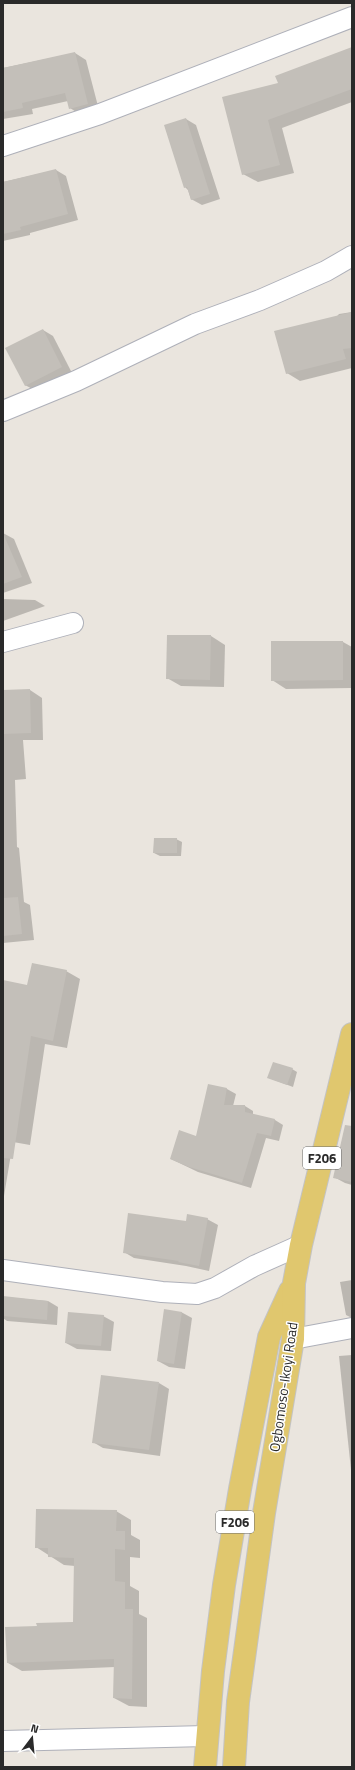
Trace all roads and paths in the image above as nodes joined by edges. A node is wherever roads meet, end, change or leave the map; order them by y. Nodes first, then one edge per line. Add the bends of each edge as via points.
1 (352, 17) edge
2 (3, 146) edge
3 (352, 256) edge
4 (3, 411) edge
5 (73, 623) dead end
6 (3, 642) edge
7 (352, 1034) edge
8 (301, 1244) junction
9 (3, 1270) edge
10 (294, 1283) junction
11 (352, 1328) edge
12 (293, 1339) junction
13 (206, 1736) junction
14 (3, 1741) edge
15 (205, 1767) edge
16 (234, 1767) edge

1 - 2 street via 100,114
3 - 4 street via 326,271 195,324 82,378
5 - 6 street
7 - 8 main road, F206
8 - 9 street via 215,1288 198,1294 162,1292
8 - 10 main road, F206
10 - 12 main road, Ogbomoso-Ikoyi Road / F206
10 - 13 main road, Ogbomoso-Ikoyi Road / F206 via 269,1337 224,1585
11 - 12 street
12 - 16 main road, Ogbomoso-Ikoyi Road / F206 via 264,1514 238,1702
13 - 14 street
13 - 15 main road, Ogbomoso-Ikoyi Road / F206

